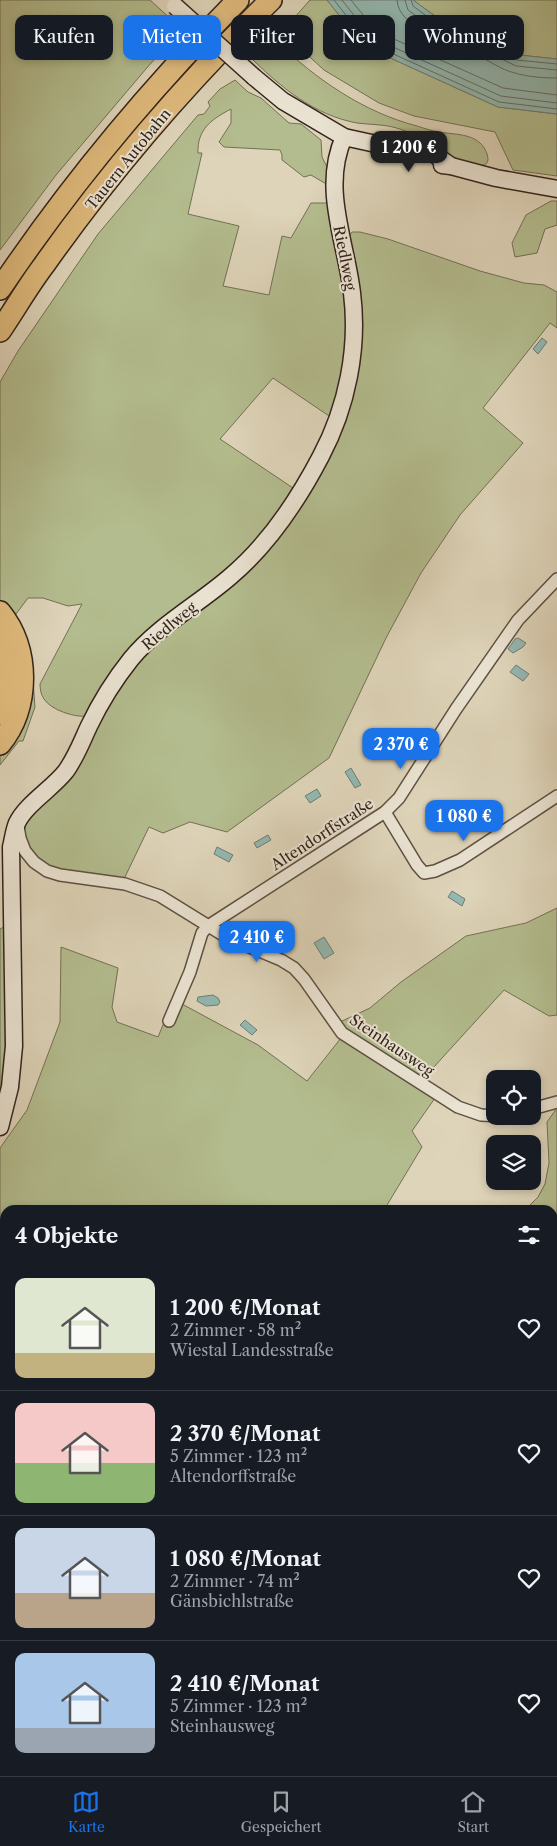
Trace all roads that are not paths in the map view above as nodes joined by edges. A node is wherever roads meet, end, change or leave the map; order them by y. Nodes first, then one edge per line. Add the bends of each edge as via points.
1 (238, 0) edge
2 (271, 0) edge
3 (171, 3) edge
4 (344, 137) junction
5 (557, 189) edge
6 (25, 251) junction
7 (0, 273) edge
8 (0, 289) edge
9 (0, 332) edge
10 (557, 579) edge
11 (0, 612) edge
12 (0, 640) edge
13 (0, 714) edge
14 (0, 744) edge
15 (557, 796) edge
16 (384, 812) junction
17 (18, 821) junction
18 (208, 926) junction
19 (170, 1021) dead end
20 (557, 1102) edge
21 (541, 1106) edge
22 (486, 1115) edge
23 (0, 1127) edge

1 - 6 highway, Tauern Autobahn via 114,135
2 - 9 highway, Tauern Autobahn via 122,163 44,265
3 - 4 street, bridge via 284,101
4 - 5 street via 376,144 392,143 434,154 451,166
4 - 17 street, Riedlweg via 336,160 335,188 338,225 353,294 354,342 338,417 322,454 281,522 253,555 132,658 104,700 67,770
6 - 7 highway
6 - 8 highway, Tauern Autobahn
10 - 16 street, Altendorffstraße via 518,620 398,798
11 - 14 highway via 18,646 23,674 17,714
12 - 13 highway via 8,666 6,697
15 - 16 street via 460,860 424,873
16 - 18 street, Altendorffstraße
17 - 18 street, Steinhausweg via 25,851 47,871 125,884 160,896
17 - 23 street, Riedlweg via 10,847 14,1046 10,1087
18 - 19 street via 202,933
18 - 22 street, Steinhausweg via 294,968 342,1033 458,1107
20 - 21 street

